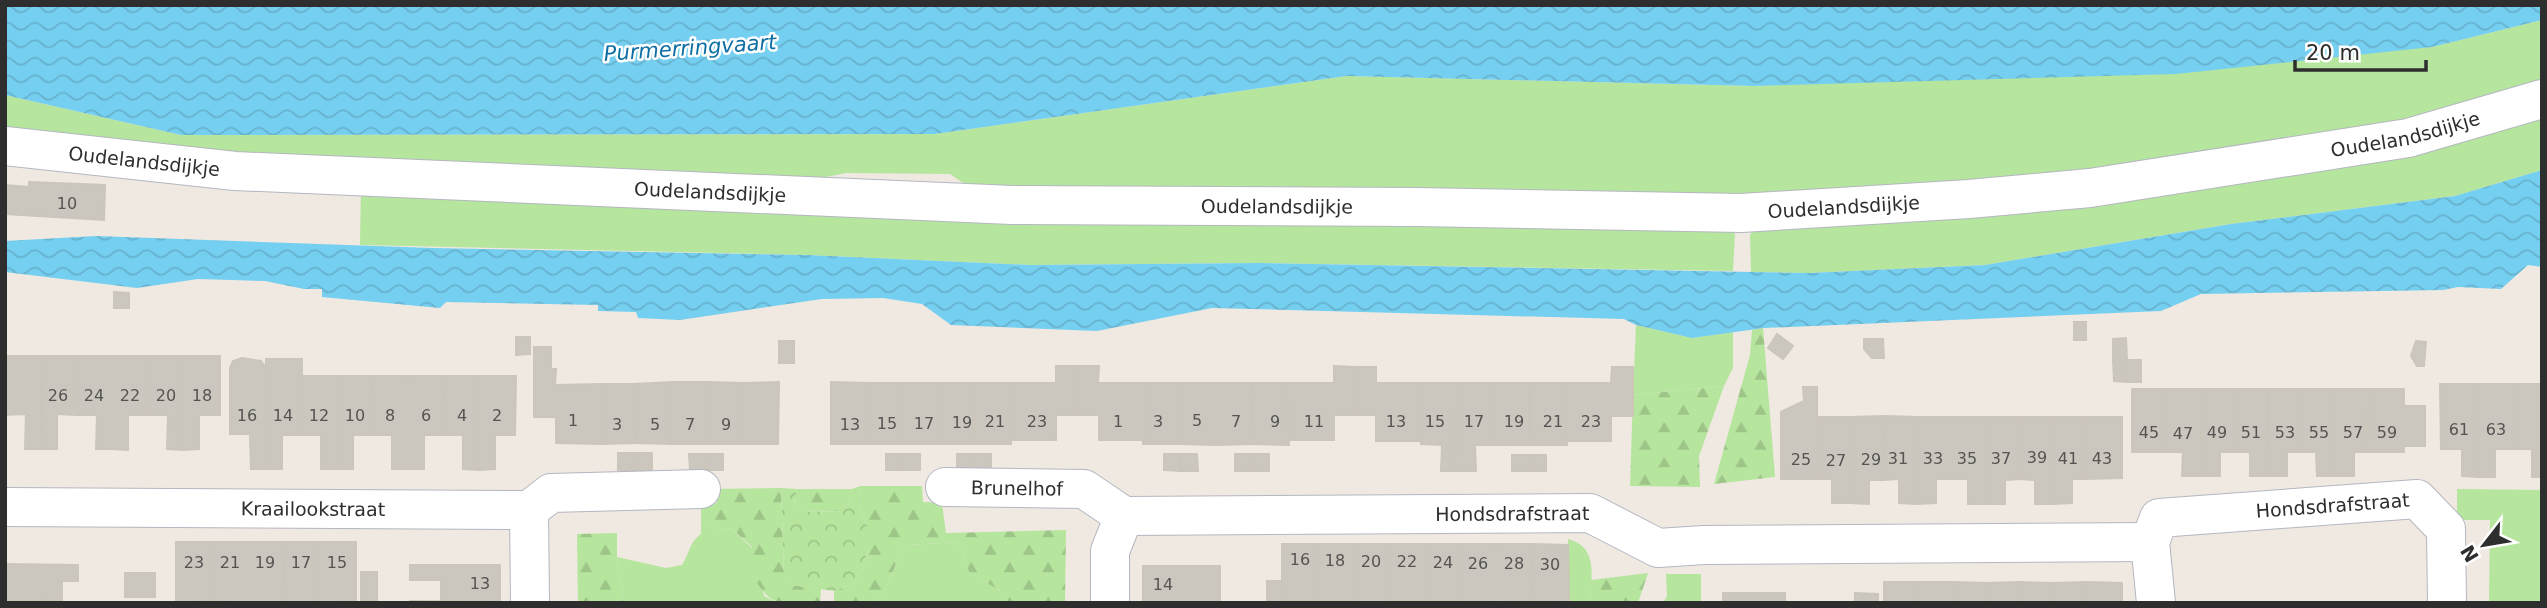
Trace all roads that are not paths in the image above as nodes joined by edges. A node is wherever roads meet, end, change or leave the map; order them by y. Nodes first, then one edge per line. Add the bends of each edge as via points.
1 (2542, 99) edge
2 (5, 146) edge
3 (945, 487) dead end
4 (701, 489) dead end
5 (5, 507) edge
6 (529, 510) junction
7 (1124, 516) junction
8 (2150, 542) junction
9 (530, 603) edge
10 (1110, 603) edge
11 (2156, 603) edge
12 (2447, 603) edge

1 - 2 street, Oudelandsdijkje via 2408,138 2090,188 1741,214 1403,206 1012,205 235,171
3 - 7 street, Brunelhof via 1084,489
4 - 6 street via 551,493
5 - 6 street, Kraailookstraat
6 - 9 street
7 - 8 street, Hondsdrafstraat via 1590,513 1658,548
7 - 10 street via 1110,551
8 - 11 street
8 - 12 street, Hondsdrafstraat via 2159,518 2417,499 2446,529

